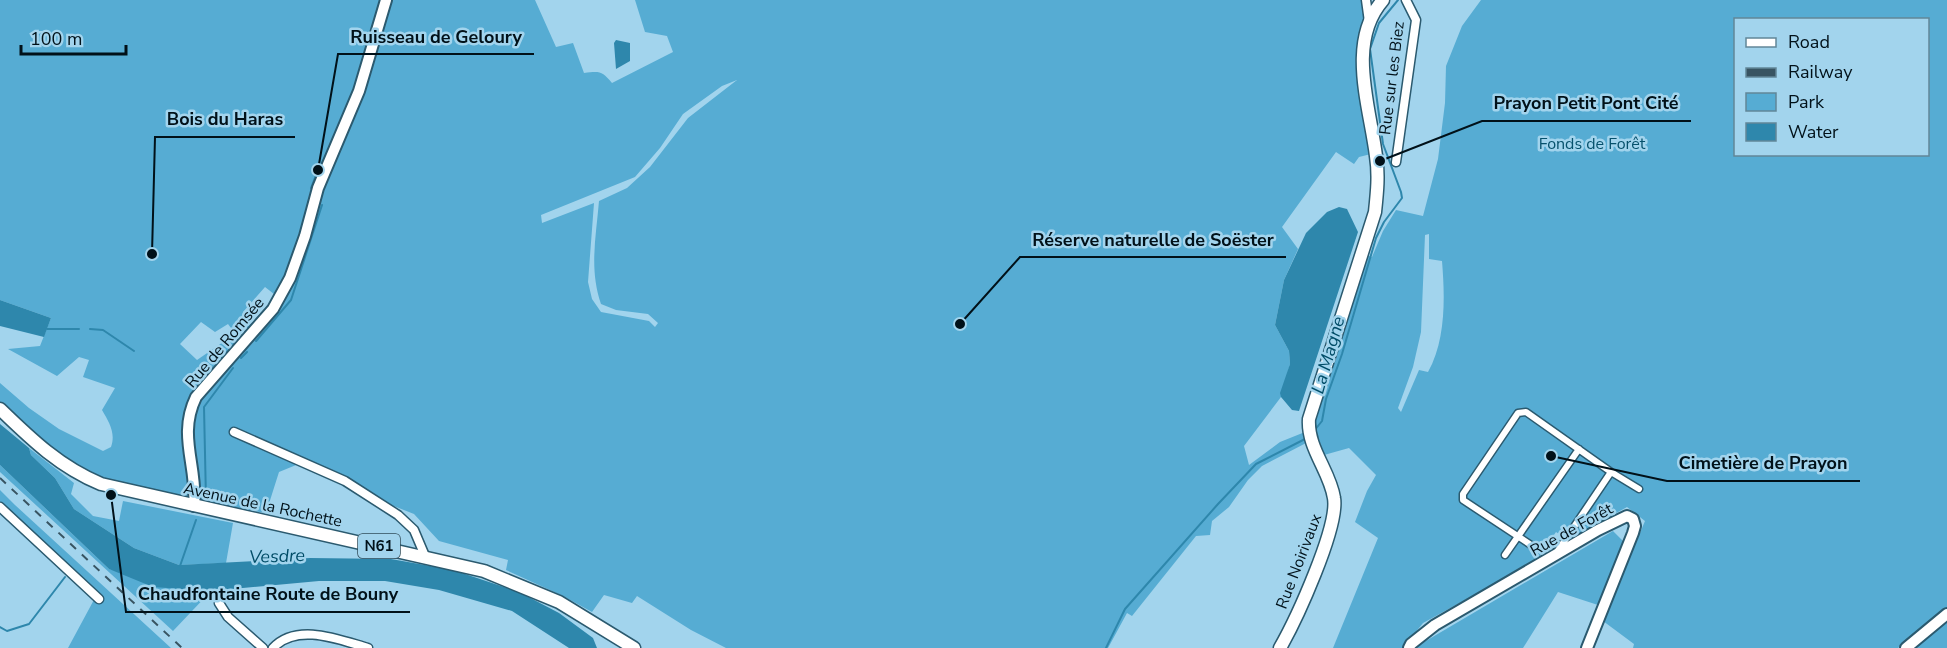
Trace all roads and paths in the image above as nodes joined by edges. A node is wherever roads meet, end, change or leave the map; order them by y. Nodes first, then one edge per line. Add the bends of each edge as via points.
1 (386, 0) edge
2 (1366, 0) edge
3 (1383, 0) edge
4 (1406, 0) edge
5 (1369, 22) junction
6 (1396, 162) dead end
7 (0, 410) edge
8 (234, 432) dead end
9 (1579, 449) junction
10 (1611, 472) junction
11 (1639, 489) dead end
12 (194, 506) junction
13 (0, 507) edge
14 (1518, 536) junction
15 (1537, 549) dead end
16 (1505, 555) dead end
17 (1554, 555) junction
18 (425, 556) junction
19 (99, 599) dead end
20 (219, 603) dead end
21 (1947, 614) edge
22 (353, 646) edge
23 (633, 647) edge
24 (263, 648) edge
25 (273, 648) edge
26 (368, 648) edge
27 (1280, 648) edge
28 (1409, 648) edge
29 (1587, 648) edge
30 (1906, 648) edge

1 - 12 street, Rue de Romsée via 359,91 318,188 290,278 273,309 196,397 190,410 188,443 196,490
2 - 5 street
3 - 5 main road, Rue Noirivaux
4 - 6 street, Rue sur les Biez via 1416,20
5 - 27 main road, Rue Noirivaux via 1362,60 1377,159 1375,212 1309,419 1310,434 1334,497 1334,517
7 - 12 main road, Avenue de la Rochette / N61 via 57,461 78,474 118,489
8 - 18 street via 345,482 398,515 414,530
9 - 10 street
9 - 14 street
9 - 14 street via 1526,412 1518,413 1463,494 1463,500
10 - 11 street
10 - 17 street
12 - 18 main road, Avenue de la Rochette / N61
13 - 19 street
14 - 15 street
14 - 16 street
17 - 28 street, Rue de Forêt via 1435,625
17 - 29 street, Rue de Forêt via 1615,521 1627,516 1633,519 1633,533
18 - 23 main road, Avenue de la Rochette / N61 via 503,577 571,609
20 - 24 street via 228,617
21 - 30 street
22 - 25 street via 317,634 287,639
22 - 26 street

